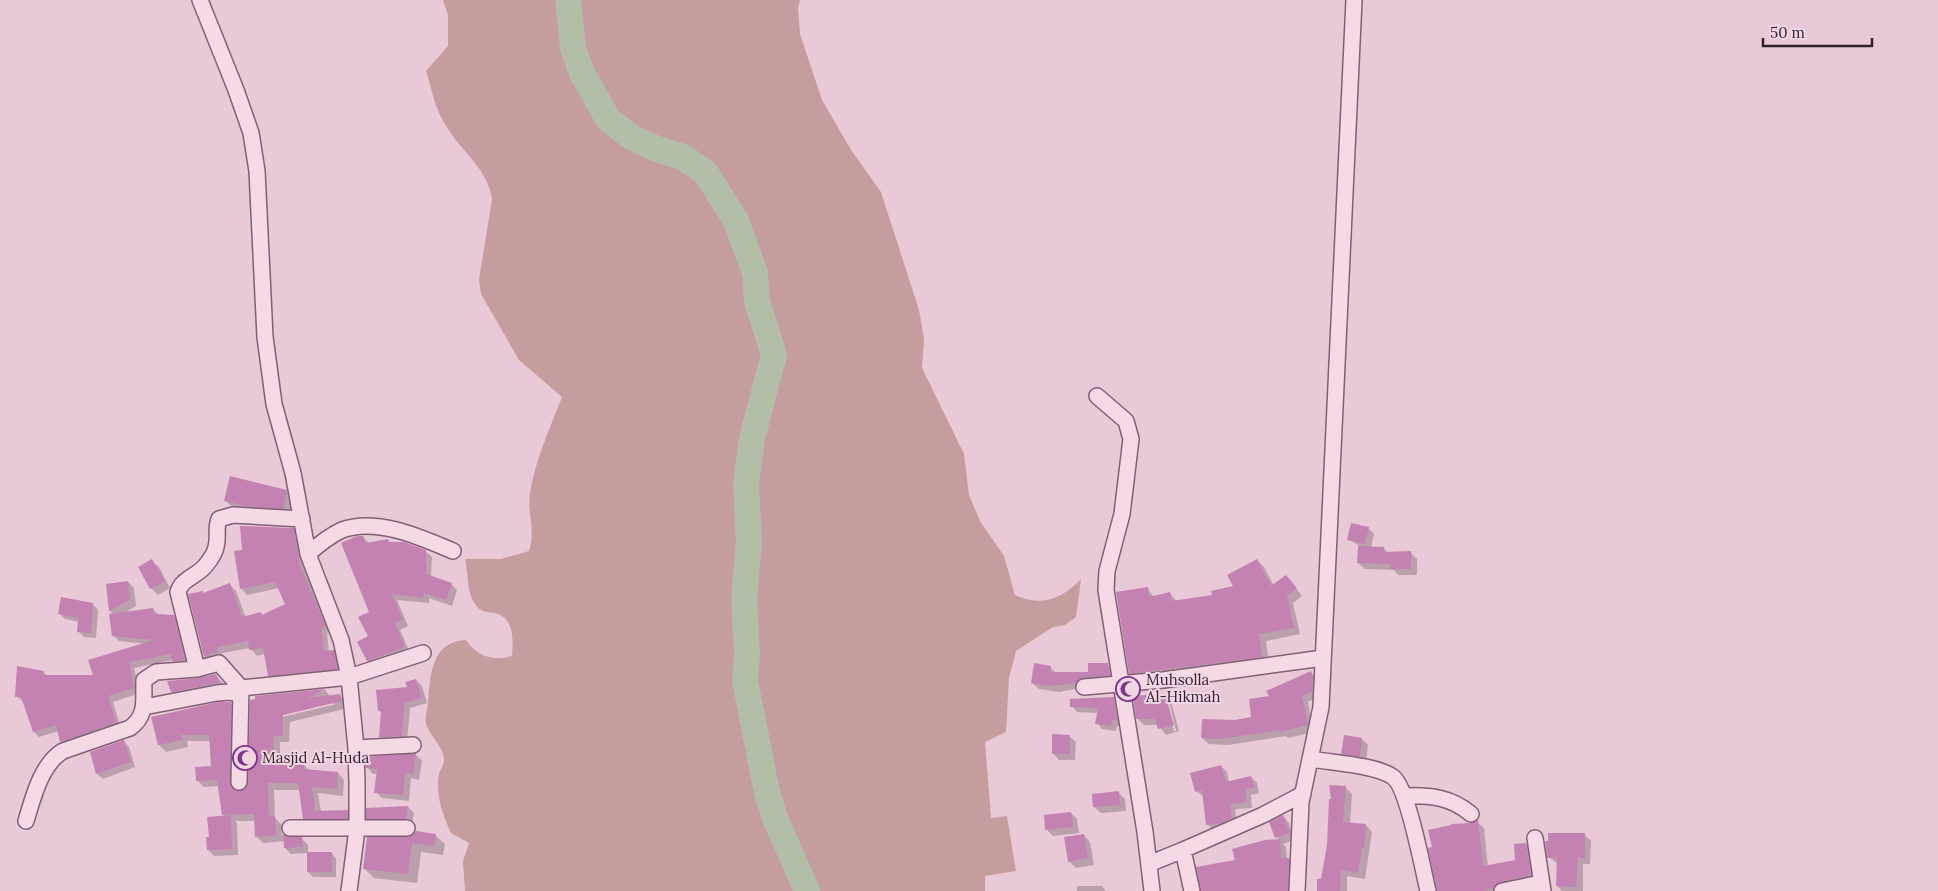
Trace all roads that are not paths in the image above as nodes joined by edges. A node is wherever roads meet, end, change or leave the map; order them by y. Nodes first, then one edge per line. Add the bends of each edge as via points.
1 (200, 0) edge
2 (1354, 0) edge
3 (1097, 396) dead end
4 (302, 519) junction
5 (453, 551) dead end
6 (308, 554) junction
7 (423, 653) dead end
8 (1323, 658) junction
9 (197, 668) junction
10 (349, 677) junction
11 (1121, 684) junction
12 (1084, 687) dead end
13 (241, 691) junction
14 (144, 707) junction
15 (413, 744) dead end
16 (356, 748) junction
17 (1311, 759) junction
18 (239, 782) dead end
19 (1303, 794) junction
20 (1405, 796) junction
21 (1471, 814) dead end
22 (26, 821) dead end
23 (290, 828) dead end
24 (407, 828) dead end
25 (357, 829) junction
26 (1535, 838) dead end
27 (1183, 850) junction
28 (1149, 864) junction
29 (1542, 887) edge
30 (349, 891) edge
31 (1152, 891) edge
32 (1192, 891) edge
33 (1297, 891) edge
34 (1428, 891) edge
35 (1502, 891) edge

1 - 4 street via 251,133 257,171 265,337 271,385
2 - 8 street
3 - 11 street via 1126,422 1132,439 1122,514 1106,582
4 - 6 street
4 - 9 street via 233,515 219,519 216,547 210,559 202,570 183,583 178,592
5 - 6 street via 384,528 362,527 335,534
6 - 10 street via 341,640
7 - 10 street
8 - 11 street
8 - 17 street via 1321,707
9 - 13 street via 218,663
9 - 14 street via 156,672 149,676 144,680
10 - 13 street
10 - 16 street
11 - 12 street
11 - 28 street
13 - 14 street
13 - 18 street
14 - 22 street via 140,718 130,728 56,756 44,773
15 - 16 street
16 - 25 street
17 - 19 street
17 - 20 street via 1380,771 1397,780
19 - 27 street
19 - 33 street
20 - 21 street via 1430,795 1447,799
20 - 34 street
23 - 25 street
24 - 25 street
25 - 30 street
26 - 29 street
27 - 28 street
27 - 32 street
28 - 31 street
29 - 35 street

